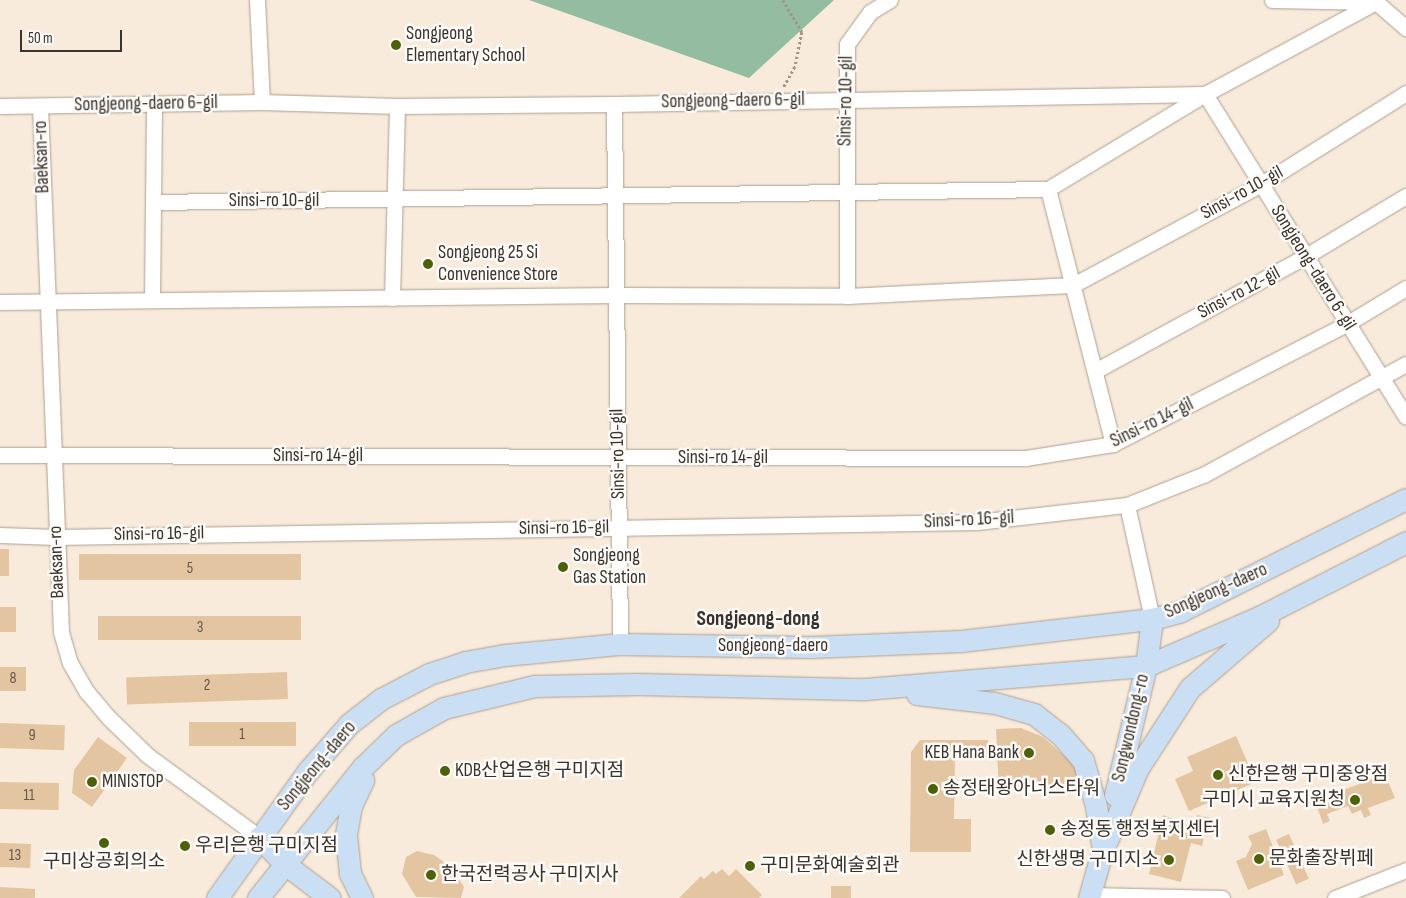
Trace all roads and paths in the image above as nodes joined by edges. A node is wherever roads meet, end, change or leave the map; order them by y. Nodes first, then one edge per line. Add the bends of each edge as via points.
1 (257, 0) edge
2 (783, 0) edge
3 (890, 0) edge
4 (1272, 0) edge
5 (1376, 2) junction
6 (1406, 28) edge
7 (1406, 93) edge
8 (1205, 94) junction
9 (774, 99) junction
10 (845, 99) junction
11 (262, 102) junction
12 (614, 104) junction
13 (154, 105) junction
14 (0, 106) edge
15 (40, 106) junction
16 (397, 106) junction
17 (1261, 184) junction
18 (1048, 189) junction
19 (845, 191) junction
20 (1406, 196) edge
21 (615, 197) junction
22 (395, 200) junction
23 (153, 202) junction
24 (1306, 256) junction
25 (1073, 285) junction
26 (1406, 288) edge
27 (616, 295) junction
28 (847, 296) junction
29 (392, 298) junction
30 (152, 300) junction
31 (48, 301) junction
32 (0, 302) edge
33 (1348, 323) junction
34 (1406, 364) edge
35 (1095, 371) junction
36 (1382, 378) junction
37 (1406, 417) edge
38 (1113, 444) junction
39 (53, 454) junction
40 (0, 455) edge
41 (618, 458) junction
42 (1406, 499) edge
43 (1127, 505) junction
44 (618, 527) junction
45 (0, 535) edge
46 (56, 537) junction
47 (1406, 542) edge
48 (1289, 603) junction
49 (1152, 619) junction
50 (620, 644) junction
51 (1146, 666) junction
52 (865, 689) junction
53 (373, 757) junction
54 (259, 837) junction
55 (1103, 850) junction
56 (286, 864) junction
57 (1406, 870) edge
58 (1090, 896) edge
59 (217, 898) edge
60 (258, 898) edge
61 (330, 898) edge
62 (362, 898) edge
63 (1222, 898) edge
64 (1335, 898) edge

1 - 11 street
2 - 9 path via 802,32 795,67
3 - 10 street, Sinsi-ro 10-gil via 870,12 847,44
4 - 5 street
5 - 6 street
5 - 8 street, Songjeong-daero 6-gil
7 - 17 street, Sinsi-ro 10-gil
8 - 10 street, Songjeong-daero 6-gil
8 - 17 street, Songjeong-daero 6-gil
8 - 18 street, Songjeong-daero 6-gil
9 - 10 street, Songjeong-daero 6-gil
9 - 12 street, Songjeong-daero 6-gil
10 - 19 street, Sinsi-ro 10-gil
11 - 13 street, Songjeong-daero 6-gil
11 - 16 street, Songjeong-daero 6-gil
12 - 16 street, Songjeong-daero 6-gil
12 - 21 street, Sinsi-ro 10-gil
13 - 15 street, Songjeong-daero 6-gil
13 - 23 street
14 - 15 street, Songjeong-daero 6-gil
15 - 31 street, Baeksan-ro
16 - 22 street
17 - 24 street, Songjeong-daero 6-gil
17 - 25 street, Sinsi-ro 10-gil
18 - 19 street, Sinsi-ro 10-gil
18 - 25 street
19 - 21 street, Sinsi-ro 10-gil
19 - 28 street, Sinsi-ro 10-gil
20 - 24 street, Sinsi-ro 12-gil
21 - 22 street, Sinsi-ro 10-gil
21 - 27 street, Sinsi-ro 10-gil
22 - 23 street, Sinsi-ro 10-gil
22 - 29 street
23 - 30 street
24 - 33 street, Songjeong-daero 6-gil
24 - 35 street, Sinsi-ro 12-gil
25 - 28 street, Sinsi-ro 10-gil
25 - 35 street
26 - 33 street, Sinsi-ro 14-gil
27 - 28 street, Sinsi-ro 10-gil
27 - 29 street, Sinsi-ro 10-gil
27 - 41 street, Sinsi-ro 10-gil
29 - 30 street, Sinsi-ro 10-gil
30 - 31 street, Sinsi-ro 10-gil
31 - 32 street, Sinsi-ro 10-gil
31 - 39 street, Baeksan-ro
33 - 36 street, Songjeong-daero 6-gil
33 - 38 street, Sinsi-ro 14-gil
34 - 36 street, Sinsi-ro 16-gil
35 - 38 street
36 - 37 street, Songjeong-daero 6-gil
36 - 43 street, Sinsi-ro 16-gil via 1205,474
38 - 41 street, Sinsi-ro 14-gil via 1026,458
39 - 40 street, Sinsi-ro 14-gil
39 - 41 street, Sinsi-ro 14-gil
39 - 46 street, Baeksan-ro
41 - 44 street, Sinsi-ro 10-gil
42 - 49 street, Songjeong-daero via 1180,611
43 - 44 street, Sinsi-ro 16-gil via 977,522
43 - 49 street
44 - 46 street, Sinsi-ro 16-gil
44 - 50 street, Sinsi-ro 10-gil
45 - 46 street, Sinsi-ro 16-gil
46 - 54 street, Baeksan-ro via 61,632 70,663 87,692 108,718 147,755
47 - 48 street, Songjeong-daero
48 - 51 street, Songjeong-daero
48 - 55 street via 1190,688 1138,768
49 - 50 street, Songjeong-daero via 960,641 811,647
49 - 51 street, Songwondong-ro
50 - 54 street, Songjeong-daero via 465,662 404,684 349,724 308,771
51 - 52 street, Songjeong-daero
51 - 55 street, Songwondong-ro
52 - 53 street, Songjeong-daero via 638,684 534,686 444,708 396,735
52 - 55 street via 996,703 1034,714 1060,734 1083,760 1096,806
53 - 56 street, Songjeong-daero
53 - 62 street via 351,806 346,834 350,873
54 - 56 street, Baeksan-ro
54 - 59 street, Songjeong-daero
55 - 58 street, Songwondong-ro
56 - 60 street, Songjeong-daero
56 - 61 street, Baeksan-ro
57 - 64 street
58 - 63 street, Songwondong-ro

